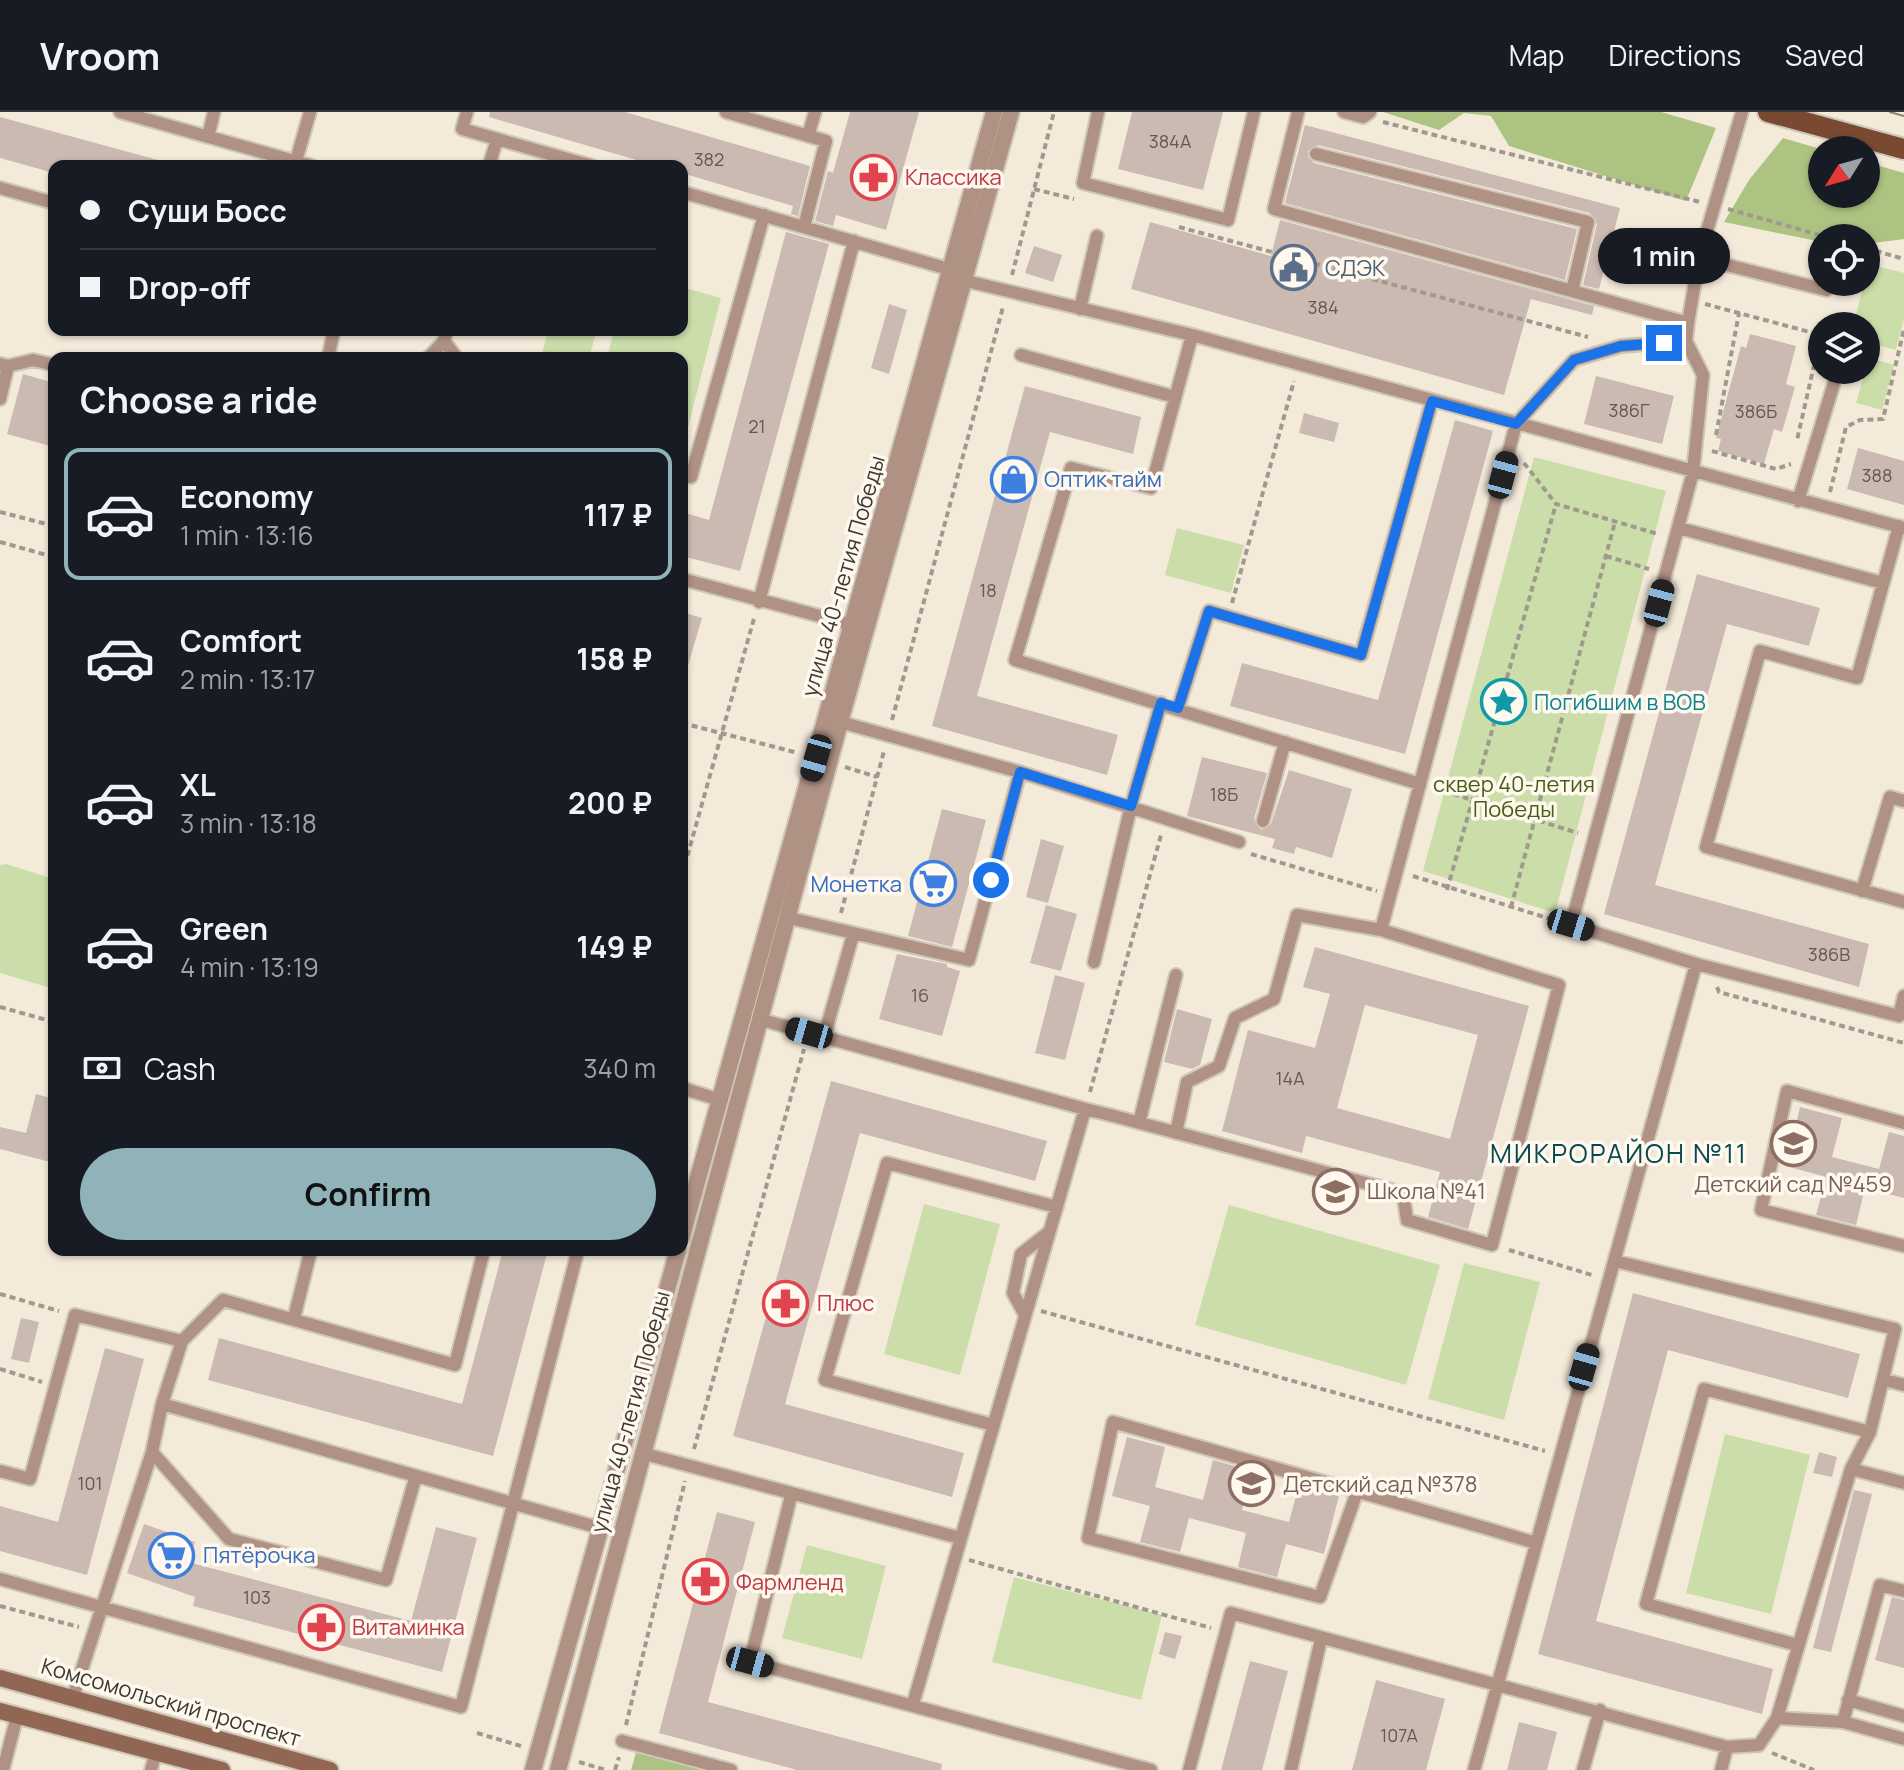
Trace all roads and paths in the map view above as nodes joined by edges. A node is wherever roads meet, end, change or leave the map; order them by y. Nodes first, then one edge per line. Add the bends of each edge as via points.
1 (120, 112) edge
2 (214, 112) edge
3 (310, 112) edge
4 (467, 112) edge
5 (726, 112) edge
6 (815, 112) edge
7 (994, 112) edge
8 (1011, 112) edge
9 (1098, 112) edge
10 (1254, 112) edge
11 (1298, 112) edge
12 (1344, 112) edge
13 (1742, 112) edge
14 (1768, 112) edge
15 (1367, 114) edge
16 (808, 136) junction
17 (208, 137) junction
18 (497, 139) junction
19 (1904, 149) edge
20 (1316, 154) dead end
21 (292, 160) edge
22 (296, 160) edge
23 (491, 160) edge
24 (571, 160) edge
25 (0, 188) edge
26 (1034, 189) dead end
27 (688, 194) edge
28 (48, 201) edge
29 (1080, 201) dead end
30 (1714, 206) junction
31 (764, 215) junction
32 (1173, 226) dead end
33 (804, 227) junction
34 (1808, 232) edge
35 (1097, 236) dead end
36 (854, 241) junction
37 (1880, 252) edge
38 (1699, 258) junction
39 (1904, 259) edge
40 (957, 275) junction
41 (1808, 285) edge
42 (1572, 291) junction
43 (1692, 301) junction
44 (1080, 309) junction
45 (1739, 313) junction
46 (1688, 323) junction
47 (1904, 329) edge
48 (1808, 331) edge
49 (1192, 335) junction
50 (445, 336) edge
51 (1686, 341) junction
52 (1621, 346) junction
53 (433, 352) edge
54 (1021, 355) dead end
55 (48, 364) edge
56 (4, 365) edge
57 (1299, 365) junction
58 (1810, 384) edge
59 (1834, 384) edge
60 (1175, 397) junction
61 (0, 399) edge
62 (1432, 401) junction
63 (1516, 424) junction
64 (1511, 445) junction
65 (1693, 472) junction
66 (688, 476) edge
67 (1798, 501) junction
68 (1556, 504) junction
69 (1826, 508) junction
70 (0, 512) edge
71 (1615, 522) junction
72 (48, 524) edge
73 (1902, 527) edge
74 (1677, 534) junction
75 (0, 542) edge
76 (48, 555) edge
77 (1606, 556) junction
78 (1667, 574) junction
79 (688, 581) edge
80 (1883, 583) junction
81 (759, 602) junction
82 (1228, 617) junction
83 (853, 625) junction
84 (1161, 703) junction
85 (1178, 708) junction
86 (833, 720) junction
87 (688, 725) edge
88 (723, 735) junction
89 (1285, 742) junction
90 (823, 760) junction
91 (1020, 772) junction
92 (877, 777) dead end
93 (1420, 784) junction
94 (1473, 800) junction
95 (1904, 801) edge
96 (1131, 806) junction
97 (1166, 817) junction
98 (1535, 819) junction
99 (1263, 821) dead end
100 (1595, 838) junction
101 (1239, 846) joint
102 (688, 855) edge
103 (1397, 871) junction
104 (1447, 889) junction
105 (1862, 891) junction
106 (1391, 895) junction
107 (1904, 902) edge
108 (1511, 907) junction
109 (789, 918) junction
110 (1571, 925) junction
111 (1381, 930) junction
112 (853, 935) junction
113 (1094, 962) dead end
114 (1696, 964) junction
115 (1710, 967) junction
116 (1176, 975) dead end
117 (1904, 996) edge
118 (0, 1007) edge
119 (48, 1020) edge
120 (762, 1020) junction
121 (824, 1037) junction
122 (1904, 1043) edge
123 (688, 1090) edge
124 (720, 1100) junction
125 (738, 1105) junction
126 (1085, 1109) junction
127 (1139, 1123) junction
128 (1904, 1123) edge
129 (1176, 1133) junction
130 (1057, 1207) junction
131 (688, 1215) edge
132 (1049, 1232) junction
133 (1492, 1245) junction
134 (1904, 1246) edge
135 (310, 1256) edge
136 (482, 1256) edge
137 (576, 1256) edge
138 (676, 1256) edge
139 (1615, 1261) junction
140 (1610, 1280) junction
141 (0, 1294) edge
142 (1027, 1311) junction
143 (75, 1315) junction
144 (294, 1318) junction
145 (182, 1341) junction
146 (0, 1369) edge
147 (3, 1374) edge
148 (1885, 1380) junction
149 (56, 1385) junction
150 (1904, 1385) edge
151 (162, 1404) junction
152 (993, 1425) junction
153 (1870, 1432) junction
154 (623, 1447) junction
155 (152, 1452) junction
156 (641, 1453) junction
157 (1559, 1455) junction
158 (1851, 1469) junction
159 (0, 1471) edge
160 (415, 1479) junction
161 (1904, 1483) edge
162 (1357, 1492) junction
163 (791, 1496) junction
164 (510, 1503) junction
165 (600, 1528) junction
166 (960, 1538) junction
167 (1536, 1543) junction
168 (955, 1556) junction
169 (0, 1579) edge
170 (1904, 1591) edge
171 (0, 1606) edge
172 (101, 1607) junction
173 (93, 1631) junction
174 (1226, 1632) junction
175 (1321, 1639) junction
176 (1797, 1645) junction
177 (0, 1678) edge
178 (1498, 1683) junction
179 (73, 1697) junction
180 (1848, 1700) junction
181 (913, 1704) junction
182 (1600, 1710) junction
183 (0, 1711) edge
184 (17, 1716) junction
185 (1904, 1716) edge
186 (1777, 1718) junction
187 (1843, 1722) junction
188 (1904, 1739) edge
189 (622, 1741) dead end
190 (1759, 1745) junction
191 (1727, 1747) junction
192 (156, 1752) junction
193 (3, 1770) edge
194 (151, 1770) edge
195 (222, 1770) edge
196 (330, 1770) edge
197 (533, 1770) edge
198 (558, 1770) edge
199 (731, 1770) edge
200 (1151, 1770) edge
201 (1189, 1770) edge
202 (1291, 1770) edge
203 (1474, 1770) edge
204 (1583, 1770) edge
205 (1721, 1770) edge
206 (1814, 1770) edge

1 - 17 lane
2 - 17 lane
3 - 22 lane
4 - 18 lane via 462,129
5 - 16 lane
6 - 16 lane
7 - 40 street, улица 40-летия Победы
8 - 40 street, улица 40-летия Победы
9 - 10 lane via 1083,183 1228,220
11 - 42 lane via 1274,209
12 - 15 lane
13 - 30 lane
14 - 19 main road
15 - 30 path
16 - 33 lane via 826,141
17 - 21 lane
18 - 23 lane
18 - 24 lane
20 - 42 lane via 1588,222
25 - 28 lane
26 - 29 path
27 - 31 lane
30 - 34 path
30 - 38 lane
31 - 33 lane
31 - 66 lane
32 - 52 path
33 - 36 lane
35 - 44 lane
36 - 40 lane
36 - 81 lane
37 - 39 path
38 - 41 lane
38 - 43 lane
40 - 44 lane
40 - 83 street, улица 40-летия Победы
40 - 86 street
42 - 46 lane
43 - 45 path
43 - 46 lane
44 - 49 lane
45 - 48 path
45 - 58 path via 1712,452 1776,469 1791,465
46 - 51 lane
47 - 69 path via 1883,419 1846,427
49 - 57 lane
49 - 60 lane
50 - 53 lane
51 - 52 lane
51 - 65 lane via 1703,375
52 - 63 lane via 1574,360
54 - 60 lane
55 - 56 lane via 33,360
56 - 61 lane
57 - 62 lane
57 - 82 path
59 - 67 lane
60 - 84 lane via 1151,488 1071,468 1015,660
62 - 63 lane
62 - 82 lane via 1361,655
63 - 64 lane
63 - 65 lane
64 - 68 path
64 - 93 lane
65 - 67 lane
65 - 74 lane
67 - 69 lane
68 - 71 path
68 - 94 path
69 - 73 lane
70 - 72 path
71 - 74 path
71 - 77 path
73 - 80 lane
74 - 78 lane
74 - 80 lane
75 - 76 path
77 - 78 path
77 - 98 path
78 - 100 lane
79 - 81 lane
80 - 105 lane via 1857,678 1760,651 1706,847
81 - 83 lane
81 - 88 path
82 - 85 lane via 1209,611
83 - 86 street, улица 40-летия Победы
84 - 85 lane
84 - 96 lane
85 - 89 lane
86 - 90 street, улица 40-летия Победы
86 - 91 lane
87 - 88 path
88 - 90 path
88 - 102 path
89 - 93 lane
89 - 99 lane
90 - 92 path
90 - 109 street, улица 40-летия Победы
90 - 124 street, улица 40-летия Победы
91 - 96 lane
91 - 112 lane via 969,960
93 - 94 path
93 - 103 lane
94 - 98 path
94 - 104 path
95 - 105 lane via 1890,797
96 - 97 lane
96 - 113 lane
97 - 101 lane
97 - 126 path
98 - 100 path
98 - 108 path
100 - 110 lane
101 - 106 path
103 - 104 path
103 - 106 lane
104 - 108 path
105 - 107 lane
106 - 111 lane
108 - 110 path
109 - 112 lane
109 - 120 street, улица 40-летия Победы
110 - 114 lane
111 - 129 lane via 1297,915 1274,999 1235,1018 1219,1066 1187,1082
111 - 133 lane via 1559,985
112 - 121 lane
114 - 115 lane
114 - 139 lane
115 - 117 lane via 1899,1016
115 - 122 path via 1719,992
116 - 127 lane
118 - 119 path
120 - 121 lane
120 - 125 street, улица 40-летия Победы
121 - 126 lane
123 - 124 lane
124 - 125 street
124 - 131 street, улица 40-летия Победы
125 - 156 street, улица 40-летия Победы
126 - 127 lane
126 - 130 lane
127 - 129 lane
128 - 134 lane via 1787,1091 1761,1210
129 - 133 lane via 1403,1193 1407,1220
130 - 132 lane
130 - 152 lane via 887,1163 882,1177 825,1380
132 - 142 lane
132 - 142 lane via 1021,1254 1013,1293
133 - 140 path
135 - 144 lane
136 - 144 lane via 455,1365
137 - 164 lane
138 - 154 street, улица 40-летия Победы
139 - 140 lane
139 - 148 lane via 1895,1329
140 - 157 lane
141 - 143 path
142 - 152 lane
142 - 157 path
143 - 145 lane
143 - 149 lane
144 - 145 lane via 223,1300
145 - 151 lane
146 - 147 path
147 - 149 path
148 - 150 lane
148 - 153 lane
149 - 159 lane via 30,1479
151 - 155 lane
151 - 160 lane
152 - 166 lane
153 - 158 lane
153 - 176 lane via 1704,1389 1646,1604
154 - 156 street
154 - 165 street, улица 40-летия Победы
155 - 160 lane via 229,1539 386,1580
155 - 172 lane
156 - 163 lane
156 - 198 street, улица 40-летия Победы
157 - 167 lane
158 - 161 lane
158 - 176 lane
160 - 164 lane
162 - 162 lane via 1320,1597 1088,1538 1113,1422
162 - 167 lane
163 - 166 lane
163 - 181 lane via 750,1662
164 - 165 lane
164 - 172 lane via 461,1707
165 - 197 street, улица 40-летия Победы
166 - 168 lane
167 - 178 lane
168 - 174 path
168 - 181 lane
169 - 172 lane
170 - 180 lane via 1880,1585
171 - 173 path
172 - 173 lane
173 - 179 lane
174 - 175 lane via 1231,1613
174 - 201 lane
175 - 178 lane
175 - 202 lane
176 - 186 lane
177 - 179 main road, Комсомольский проспект
178 - 182 lane
178 - 203 lane
179 - 196 main road, Комсомольский проспект
180 - 185 lane
180 - 187 lane
181 - 200 lane
182 - 191 lane
182 - 204 lane
183 - 184 main road
184 - 192 main road
184 - 193 lane
186 - 187 lane
186 - 190 lane
187 - 188 lane
189 - 199 lane
190 - 191 lane
190 - 206 path
191 - 205 lane
192 - 194 lane
192 - 195 main road

